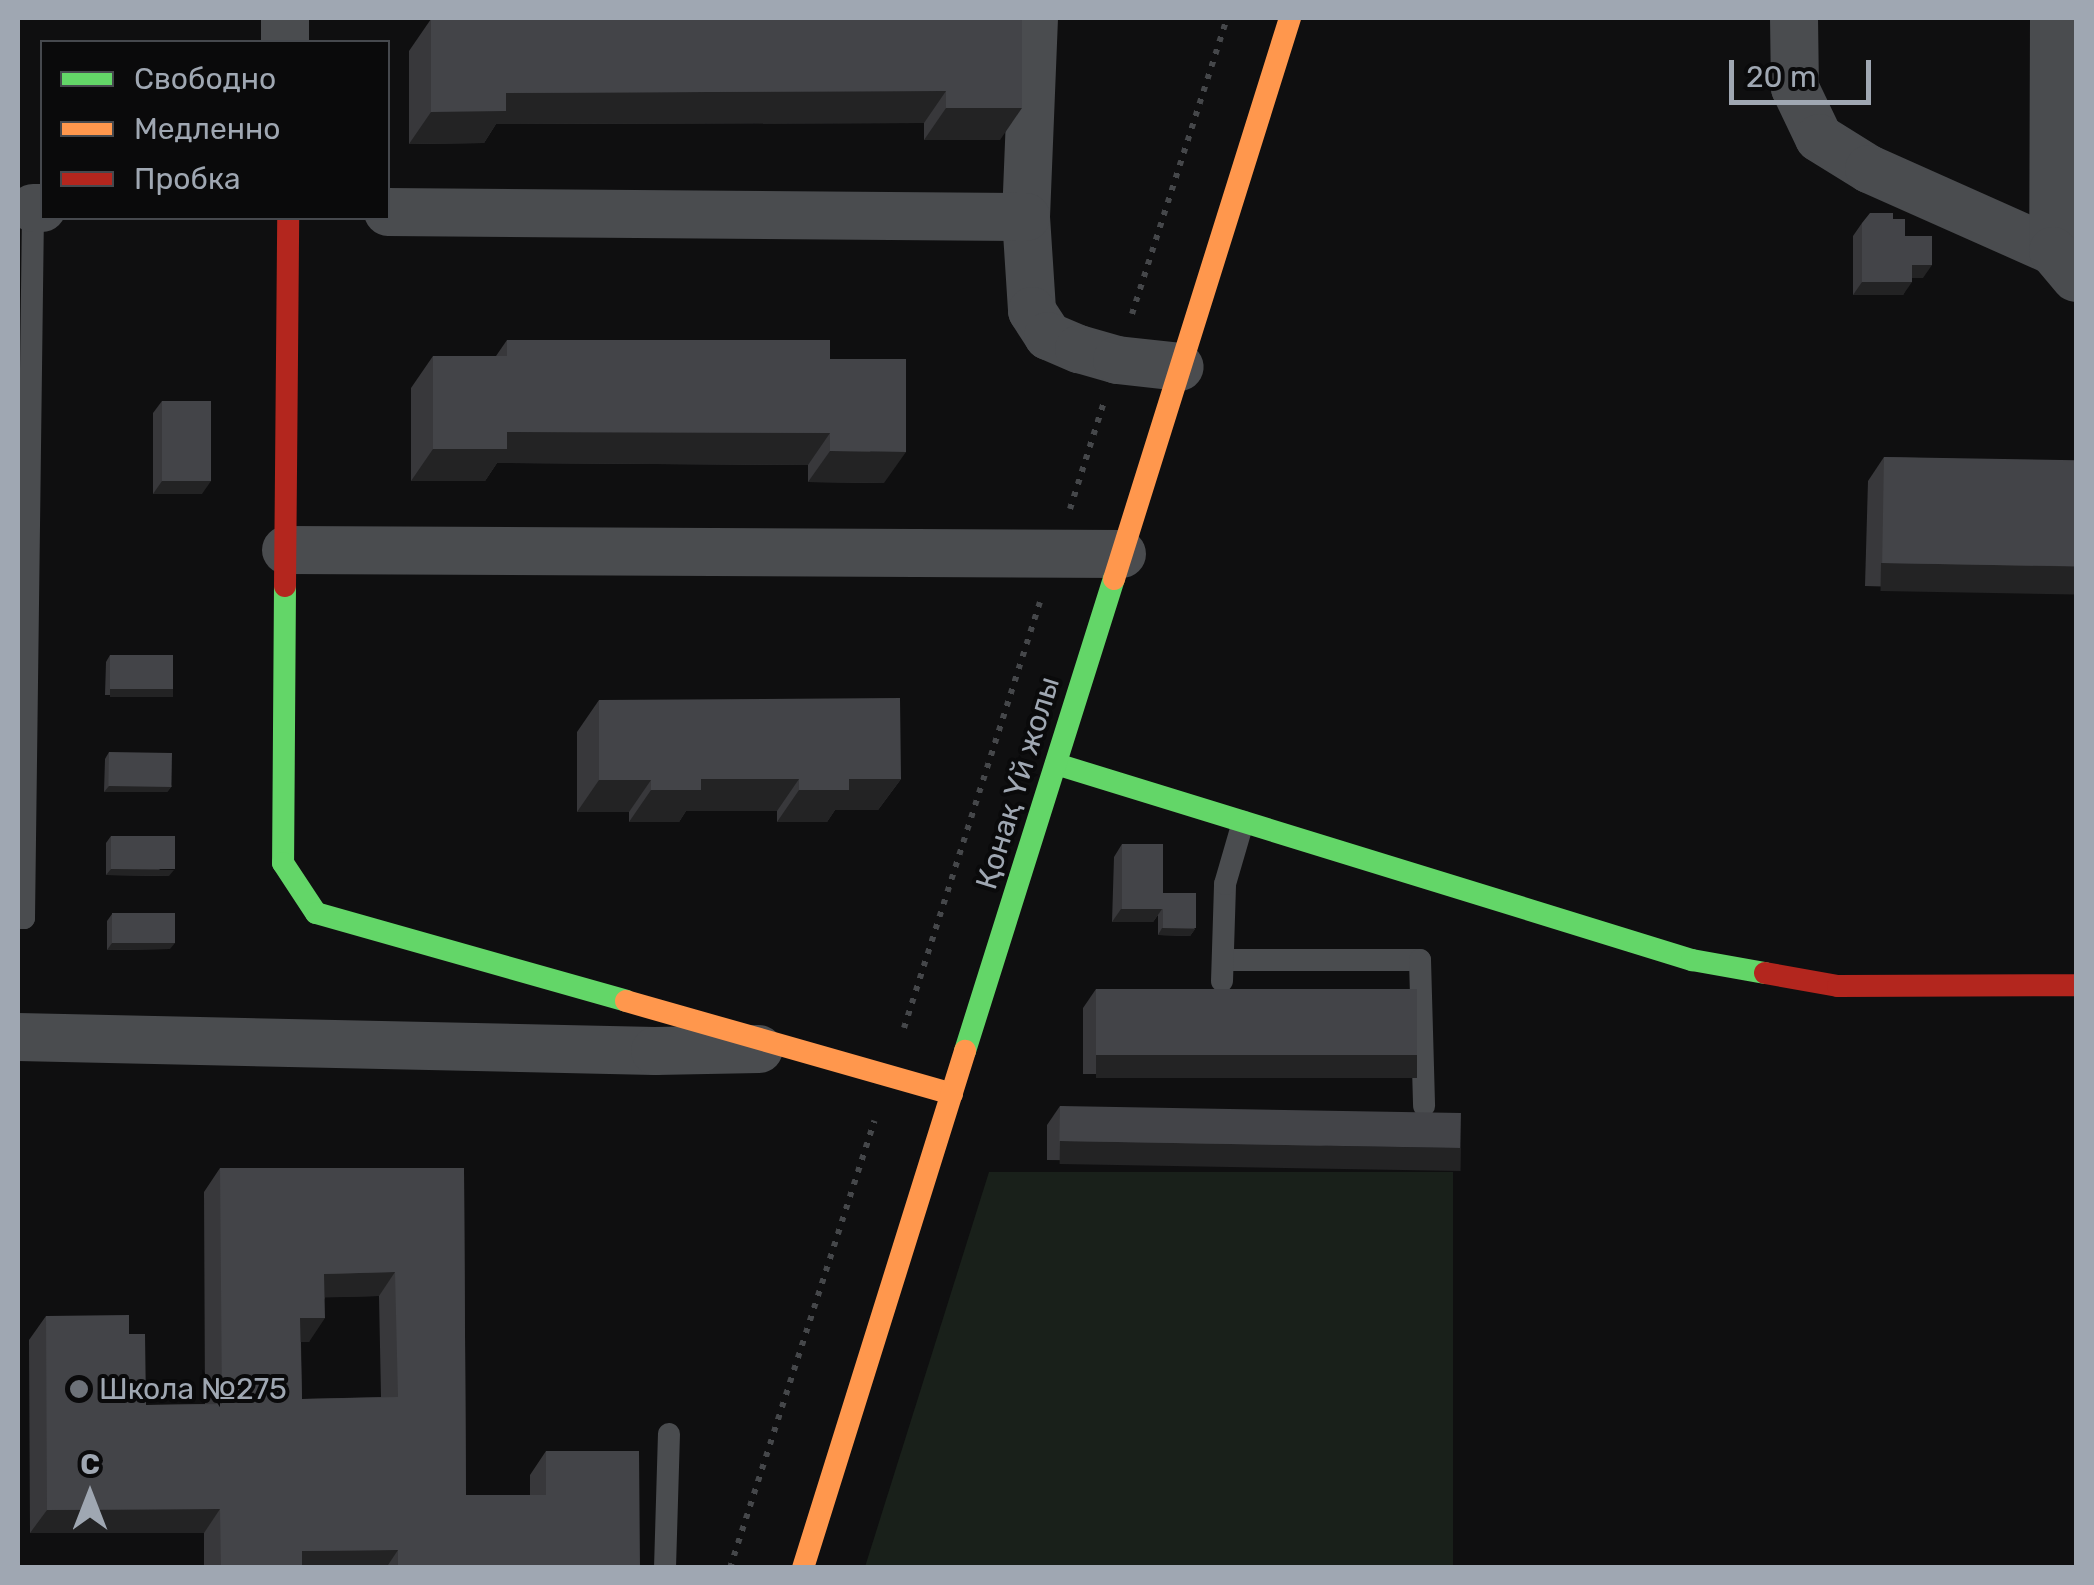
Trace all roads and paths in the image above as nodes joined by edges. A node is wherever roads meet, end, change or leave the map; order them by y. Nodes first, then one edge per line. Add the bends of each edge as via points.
1 (1227, 18) edge
2 (1290, 18) edge
3 (1794, 18) edge
4 (2054, 18) edge
5 (1035, 19) edge
6 (2065, 76) edge
7 (31, 208) edge
8 (390, 212) edge
9 (1026, 217) junction
10 (288, 220) edge
11 (2065, 264) edge
12 (1118, 360) junction
13 (1180, 366) junction
14 (286, 550) junction
15 (1056, 554) junction
16 (1122, 554) junction
17 (1056, 764) junction
18 (1243, 821) junction
19 (18, 918) edge
20 (2076, 985) edge
21 (18, 1038) edge
22 (780, 1048) junction
23 (888, 1075) junction
24 (952, 1094) junction
25 (1424, 1106) edge
26 (668, 1434) dead end
27 (665, 1568) edge
28 (730, 1568) edge
29 (803, 1568) edge

1 - 12 path
2 - 13 street, Қонақ Үй жолы
3 - 11 street via 1795,88 1819,138
4 - 6 street
5 - 9 street
6 - 11 street
7 - 19 lane via 24,918
8 - 9 street
9 - 12 street via 1037,323 1048,336
10 - 14 street
12 - 13 street
12 - 15 path
13 - 16 street, Қонақ Үй жолы
14 - 15 street
14 - 22 street via 283,864 316,913
15 - 16 street
15 - 23 path
16 - 17 street, Қонақ Үй жолы
17 - 18 street
17 - 24 street, Қонақ Үй жолы
18 - 20 street via 1692,960 1768,976 1838,986
18 - 25 lane via 1226,884 1222,971 1420,960
21 - 22 street
22 - 23 street
23 - 24 street
23 - 28 path
24 - 29 street, Қонақ Үй жолы
26 - 27 lane

